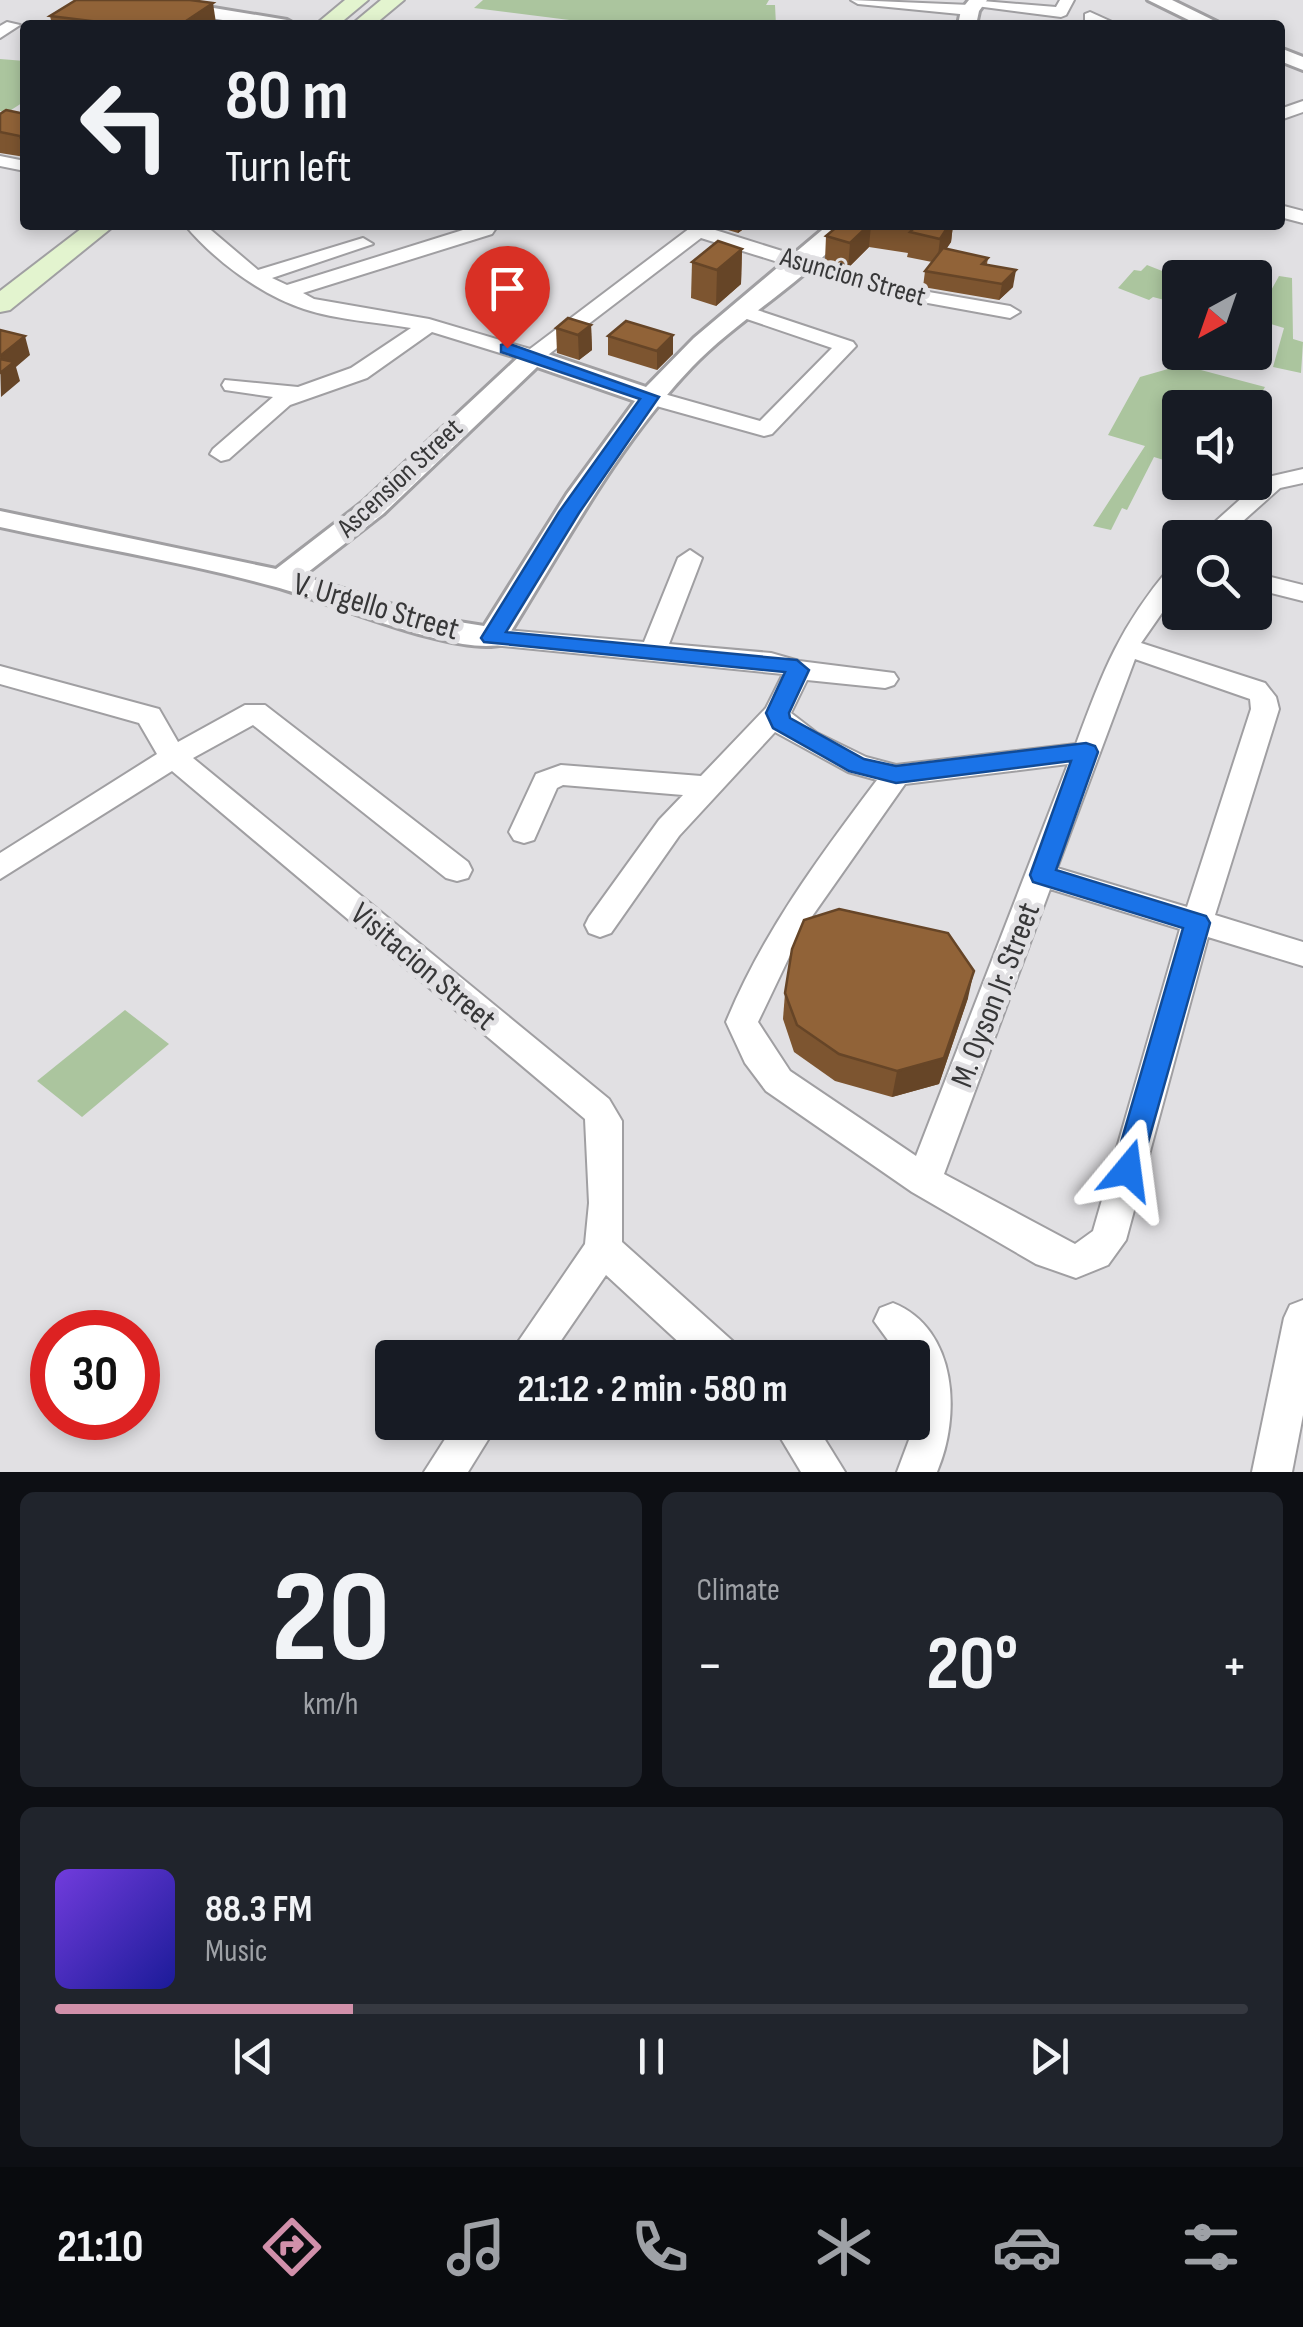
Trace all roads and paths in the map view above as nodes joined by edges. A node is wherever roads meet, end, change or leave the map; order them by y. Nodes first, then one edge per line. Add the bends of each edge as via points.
1 (132, 0) edge
2 (358, 0) edge
3 (394, 0) edge
4 (858, 0) edge
5 (1067, 0) edge
6 (1157, 0) edge
7 (973, 9) edge
8 (1090, 18) dead end
9 (0, 20) edge
10 (256, 20) edge
11 (332, 20) edge
12 (368, 20) edge
13 (1095, 20) edge
14 (1203, 20) edge
15 (0, 33) edge
16 (57, 230) edge
17 (96, 230) edge
18 (200, 230) edge
19 (485, 230) edge
20 (699, 230) edge
21 (708, 230) edge
22 (835, 230) edge
23 (363, 244) dead end
24 (800, 263) junction
25 (0, 272) edge
26 (256, 277) junction
27 (282, 293) junction
28 (0, 304) edge
29 (742, 311) junction
30 (1010, 312) dead end
31 (429, 325) junction
32 (533, 357) junction
33 (233, 385) dead end
34 (296, 392) junction
35 (650, 397) junction
36 (221, 454) dead end
37 (1303, 476) edge
38 (0, 518) edge
39 (1230, 520) edge
40 (690, 558) dead end
41 (281, 580) junction
42 (1272, 585) edge
43 (1303, 593) edge
44 (1162, 594) edge
45 (492, 638) junction
46 (1126, 647) junction
47 (653, 653) junction
48 (798, 670) junction
49 (885, 679) dead end
50 (4, 681) edge
51 (778, 713) junction
52 (1086, 752) junction
53 (173, 756) junction
54 (896, 775) junction
55 (712, 786) junction
56 (524, 832) dead end
57 (0, 868) edge
58 (457, 870) dead end
59 (1042, 875) junction
60 (1197, 923) junction
61 (600, 926) dead end
62 (1303, 954) edge
63 (924, 1181) junction
64 (602, 1250) junction
65 (1303, 1318) edge
66 (893, 1320) dead end
67 (539, 1340) edge
68 (704, 1340) edge
69 (467, 1440) edge
70 (803, 1440) edge
71 (444, 1472) edge
72 (825, 1472) edge
73 (917, 1472) edge
74 (1272, 1472) edge

1 - 10 street
2 - 11 main road
3 - 12 main road
4 - 7 street
5 - 7 street via 1061,12
6 - 14 street
8 - 13 street
9 - 15 street via 12,25
16 - 25 main road
17 - 28 main road
18 - 26 street
19 - 27 street
20 - 32 street, Ascension Street
21 - 24 street, Asuncion Street
22 - 24 street
23 - 26 street
24 - 29 street
24 - 30 street, Asuncion Street via 903,294
26 - 27 street
27 - 31 street via 309,304
29 - 35 street
29 - 35 street via 846,346 764,429
31 - 32 street
31 - 34 street via 359,372
32 - 35 street
32 - 41 street, Ascension Street via 373,508
33 - 34 street
34 - 36 street
35 - 45 street
37 - 39 street via 1272,483
38 - 41 street, V. Urgello Street
40 - 47 street
41 - 45 street, V. Urgello Street via 431,627
42 - 43 street
44 - 46 street, M. Oyson Jr. Street
45 - 47 street, V. Urgello Street
46 - 52 street, M. Oyson Jr. Street
46 - 60 street via 1240,682 1264,697
47 - 48 street, V. Urgello Street
48 - 49 street, V. Urgello Street
48 - 51 street
50 - 53 street, Visitacion Street via 149,716
51 - 54 street via 780,722 807,740
51 - 55 street
52 - 54 street
52 - 59 street, M. Oyson Jr. Street
53 - 57 street
53 - 58 street via 254,712
53 - 64 street, Visitacion Street via 596,1109 605,1121
54 - 63 street via 790,920 760,972 742,1022 778,1081
55 - 56 street via 561,775 546,781
55 - 61 street via 669,828
59 - 60 street
59 - 63 street, M. Oyson Jr. Street
60 - 62 street
60 - 63 street via 1108,1240 1076,1261
64 - 67 street
64 - 68 street
65 - 74 street
66 - 73 street via 916,1339 932,1378 934,1424
69 - 71 street
70 - 72 street

